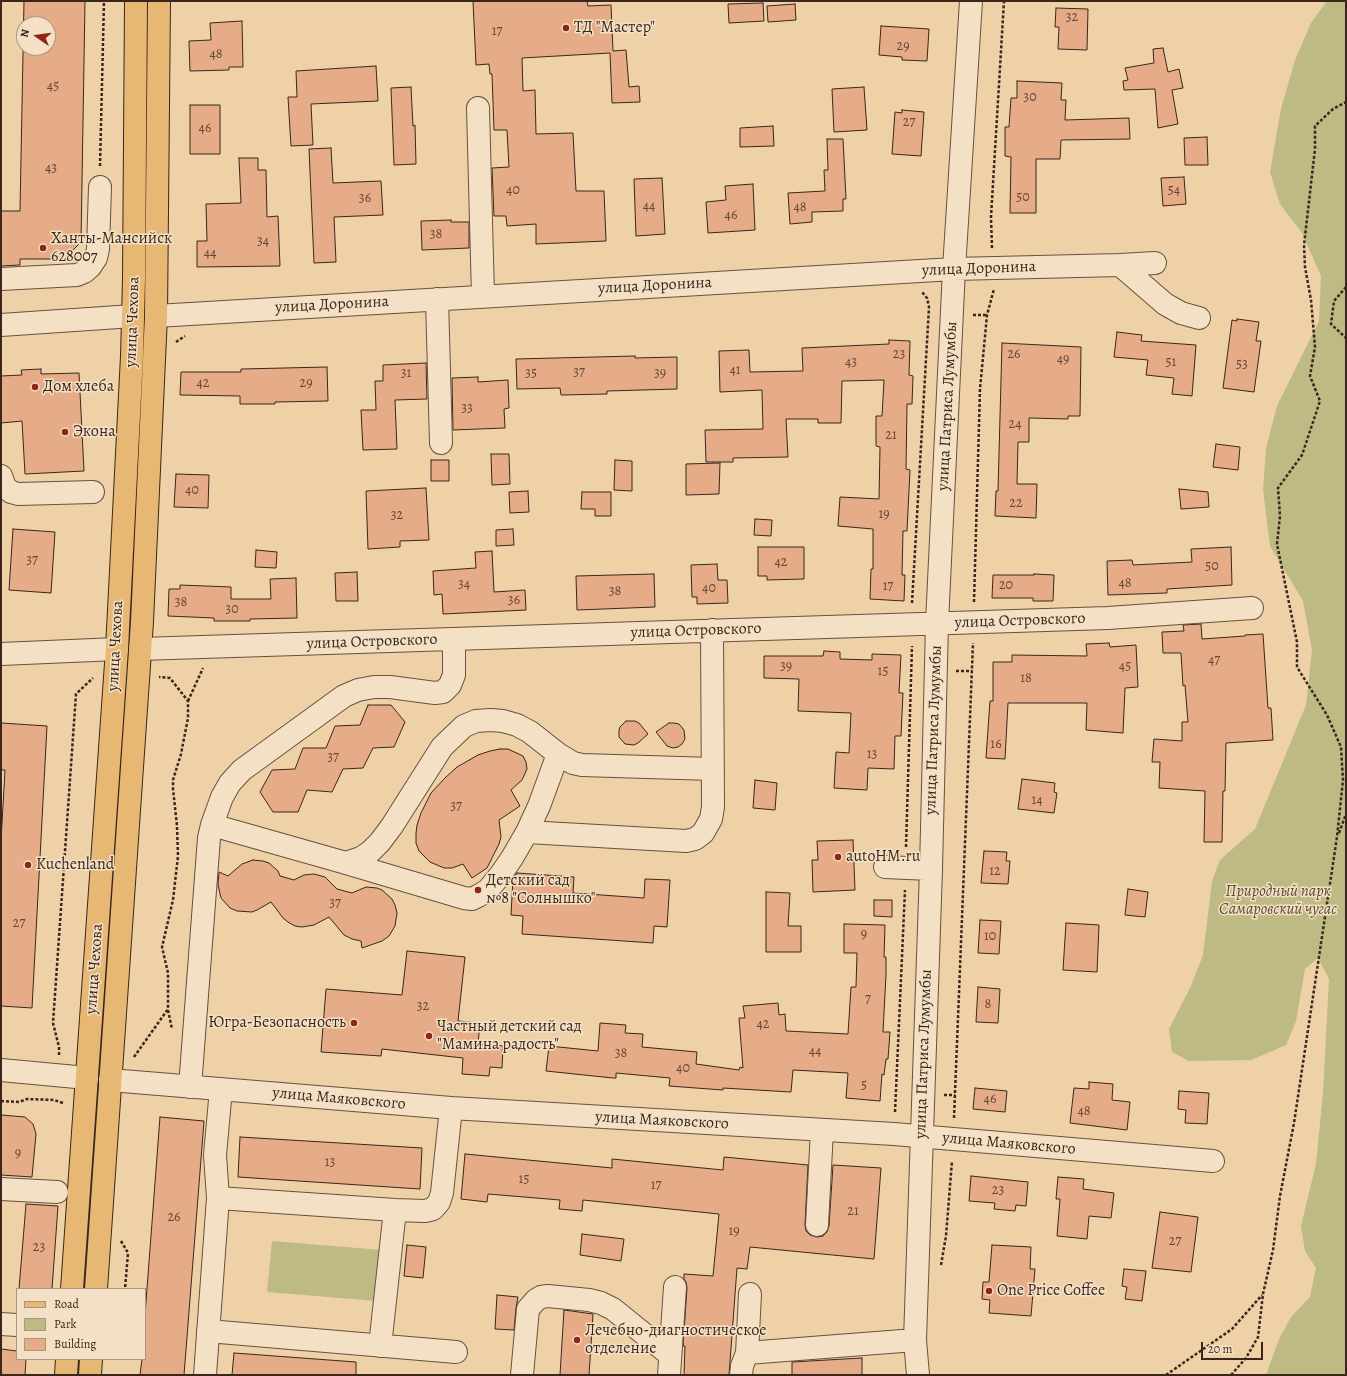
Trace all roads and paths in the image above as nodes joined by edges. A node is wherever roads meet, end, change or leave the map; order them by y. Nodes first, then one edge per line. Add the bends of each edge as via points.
1 (104, 1) edge
2 (136, 1) edge
3 (159, 1) edge
4 (971, 1) edge
5 (1004, 1) edge
6 (1346, 102) edge
7 (478, 108) dead end
8 (100, 187) joint
9 (1155, 263) dead end
10 (1120, 265) junction
11 (993, 268) junction
12 (954, 269) junction
13 (1, 279) edge
14 (1346, 287) edge
15 (483, 296) junction
16 (437, 299) junction
17 (929, 302) dead end
18 (133, 316) junction
19 (156, 316) junction
20 (1199, 318) dead end
21 (1, 325) edge
22 (1346, 338) edge
23 (441, 443) dead end
24 (1, 476) edge
25 (93, 492) dead end
26 (1252, 608) dead end
27 (974, 622) junction
28 (937, 623) junction
29 (912, 624) junction
30 (712, 630) junction
31 (454, 639) junction
32 (117, 649) junction
33 (140, 649) junction
34 (1, 654) edge
35 (203, 667) dead end
36 (96, 675) dead end
37 (158, 677) dead end
38 (188, 700) junction
39 (558, 754) junction
40 (713, 769) junction
41 (1346, 814) edge
42 (212, 825) junction
43 (527, 832) junction
44 (1337, 837) junction
45 (346, 863) junction
46 (895, 868) junction
47 (930, 869) junction
48 (168, 1010) junction
49 (173, 1033) dead end
50 (132, 1060) dead end
51 (1, 1070) edge
52 (57, 1075) junction
53 (87, 1078) junction
54 (110, 1080) junction
55 (190, 1087) junction
56 (221, 1089) junction
57 (27, 1099) dead end
58 (54, 1100) dead end
59 (1, 1101) edge
60 (451, 1108) junction
61 (822, 1130) junction
62 (894, 1134) junction
63 (921, 1136) junction
64 (953, 1139) junction
65 (1213, 1162) dead end
66 (1, 1189) edge
67 (57, 1192) dead end
68 (218, 1198) junction
69 (395, 1210) junction
70 (817, 1225) dead end
71 (940, 1271) dead end
72 (675, 1287) dead end
73 (72, 1288) edge
74 (96, 1288) edge
75 (750, 1294) dead end
76 (1263, 1294) junction
77 (1, 1324) edge
78 (16, 1325) edge
79 (208, 1331) junction
80 (915, 1340) junction
81 (380, 1346) junction
82 (456, 1352) dead end
83 (747, 1353) junction
84 (67, 1360) edge
85 (91, 1360) edge
86 (670, 1365) edge
87 (66, 1375) edge
88 (90, 1375) edge
89 (204, 1375) edge
90 (522, 1375) edge
91 (741, 1375) edge
92 (918, 1375) edge
93 (1166, 1375) edge
94 (1231, 1375) edge

1 - 8 path
2 - 18 main road, улица Чехова
3 - 19 main road, улица Чехова
4 - 12 street, улица Патриса Лумумбы
5 - 11 path via 991,217
6 - 44 path via 1315,126 1315,149 1304,245 1315,347 1310,376 1320,401 1302,455 1278,488 1280,516 1277,544 1297,642 1298,667 1327,715 1341,747 1343,780
7 - 15 street
8 - 13 street via 98,249 90,267 77,275
9 - 10 street, улица Доронина
10 - 11 street, улица Доронина
10 - 20 street via 1165,304 1181,313
11 - 12 street, улица Доронина
11 - 27 path via 994,290 987,315 980,390
12 - 15 street, улица Доронина
12 - 28 street, улица Патриса Лумумбы
14 - 22 path via 1334,301 1331,324
15 - 16 street, улица Доронина
16 - 19 street, улица Доронина
16 - 23 street
17 - 29 path
18 - 19 main road
18 - 21 street
18 - 32 main road, улица Чехова
19 - 33 main road, улица Чехова
24 - 25 street via 6,487 18,494
26 - 27 street, улица Островского via 1108,618
27 - 28 street, улица Островского
27 - 64 path
28 - 29 street, улица Островского
28 - 47 street, улица Патриса Лумумбы
29 - 30 street, улица Островского
29 - 46 path
30 - 31 street, улица Островского
30 - 40 street
31 - 33 street, улица Островского
31 - 42 street via 454,675 450,685 443,692 374,687 344,696 242,770 222,797
32 - 33 main road
32 - 34 street
32 - 53 main road, улица Чехова
33 - 54 main road, улица Чехова
35 - 38 path
36 - 52 path via 76,694 53,1023 59,1046
37 - 38 path via 170,678
38 - 48 path via 188,718 173,780 178,856 162,947 168,973
39 - 40 street via 573,763 582,764
39 - 43 street
39 - 45 street via 517,725 491,720 476,721 464,726 442,748 380,842 361,858
40 - 43 street via 713,807 710,819 703,834 695,839 686,841
41 - 44 path
42 - 45 street
42 - 55 street
43 - 45 street via 512,858 488,890 472,899
44 - 76 path via 1294,1122 1273,1250
46 - 47 street
46 - 62 path
47 - 63 street, улица Патриса Лумумбы
48 - 49 path
48 - 50 path
51 - 52 street
52 - 53 street
52 - 58 path
53 - 73 main road, улица Чехова
54 - 55 street, улица Маяковского
54 - 74 main road, улица Чехова
55 - 56 street, улица Маяковского
56 - 60 street, улица Маяковского
56 - 68 street via 215,1155
57 - 59 path via 19,1102
60 - 61 street, улица Маяковского
60 - 69 street via 439,1202 434,1208 425,1211
61 - 62 street, улица Маяковского
61 - 70 street
62 - 63 street, улица Маяковского
63 - 64 street, улица Маяковского
63 - 80 street, улица Патриса Лумумбы
64 - 65 street, улица Маяковского
64 - 71 path via 946,1236
66 - 67 street
68 - 69 street
68 - 79 street
69 - 81 street
72 - 86 street
75 - 83 street
76 - 93 path via 1232,1329
76 - 94 path via 1258,1338 1246,1358
77 - 78 street
79 - 81 street
79 - 89 street
80 - 83 street
80 - 92 street, улица Патриса Лумумбы
81 - 82 street
83 - 91 street
84 - 87 main road
85 - 88 main road
86 - 90 street via 624,1317 607,1306 589,1300 548,1296 536,1300 528,1309

